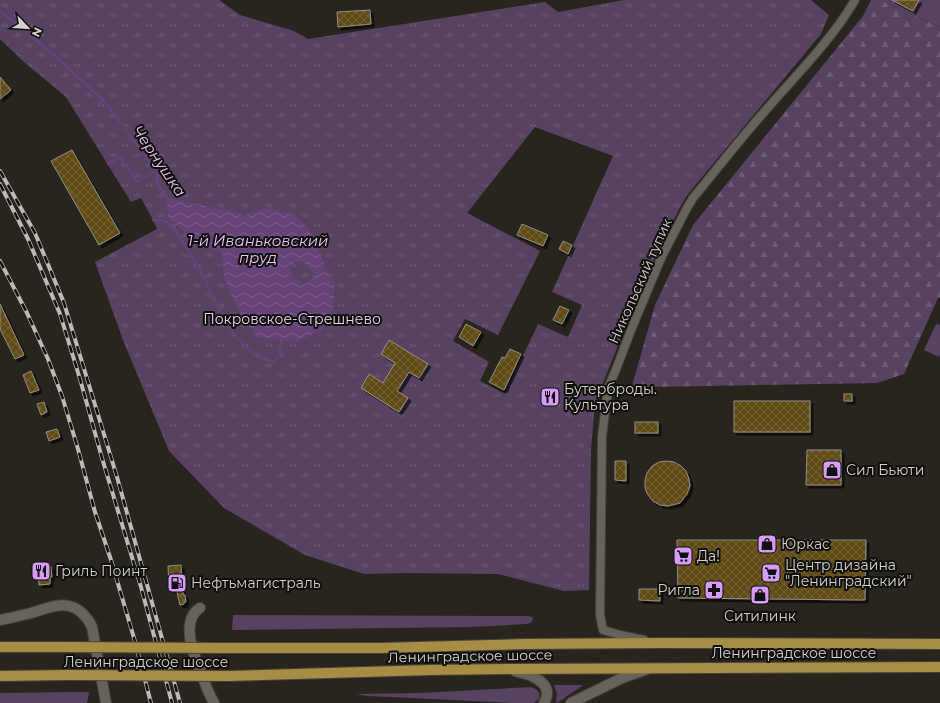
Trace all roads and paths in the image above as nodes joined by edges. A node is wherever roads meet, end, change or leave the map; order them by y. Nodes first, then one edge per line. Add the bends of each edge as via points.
1 (855, 0) edge
2 (200, 608) dead end
3 (0, 620) edge
4 (661, 643) junction
5 (940, 644) edge
6 (0, 647) edge
7 (940, 667) edge
8 (650, 668) junction
9 (507, 669) junction
10 (0, 676) edge
11 (106, 703) edge
12 (214, 703) edge
13 (544, 703) edge
14 (571, 703) edge

1 - 4 street, Никольский тупик via 808,62 693,198 662,256 608,388 602,436 600,606 603,630
2 - 12 street via 192,618 190,638 193,653
3 - 11 street via 60,605 68,605 80,611 90,621
4 - 5 main road, Ленинградское шоссе
4 - 6 main road, Ленинградское шоссе, bridge via 380,648
7 - 8 main road, Ленинградское шоссе
8 - 9 main road, Ленинградское шоссе
8 - 14 street via 622,678
9 - 10 main road, Ленинградское шоссе, bridge via 229,676
9 - 13 street via 539,679 546,690

